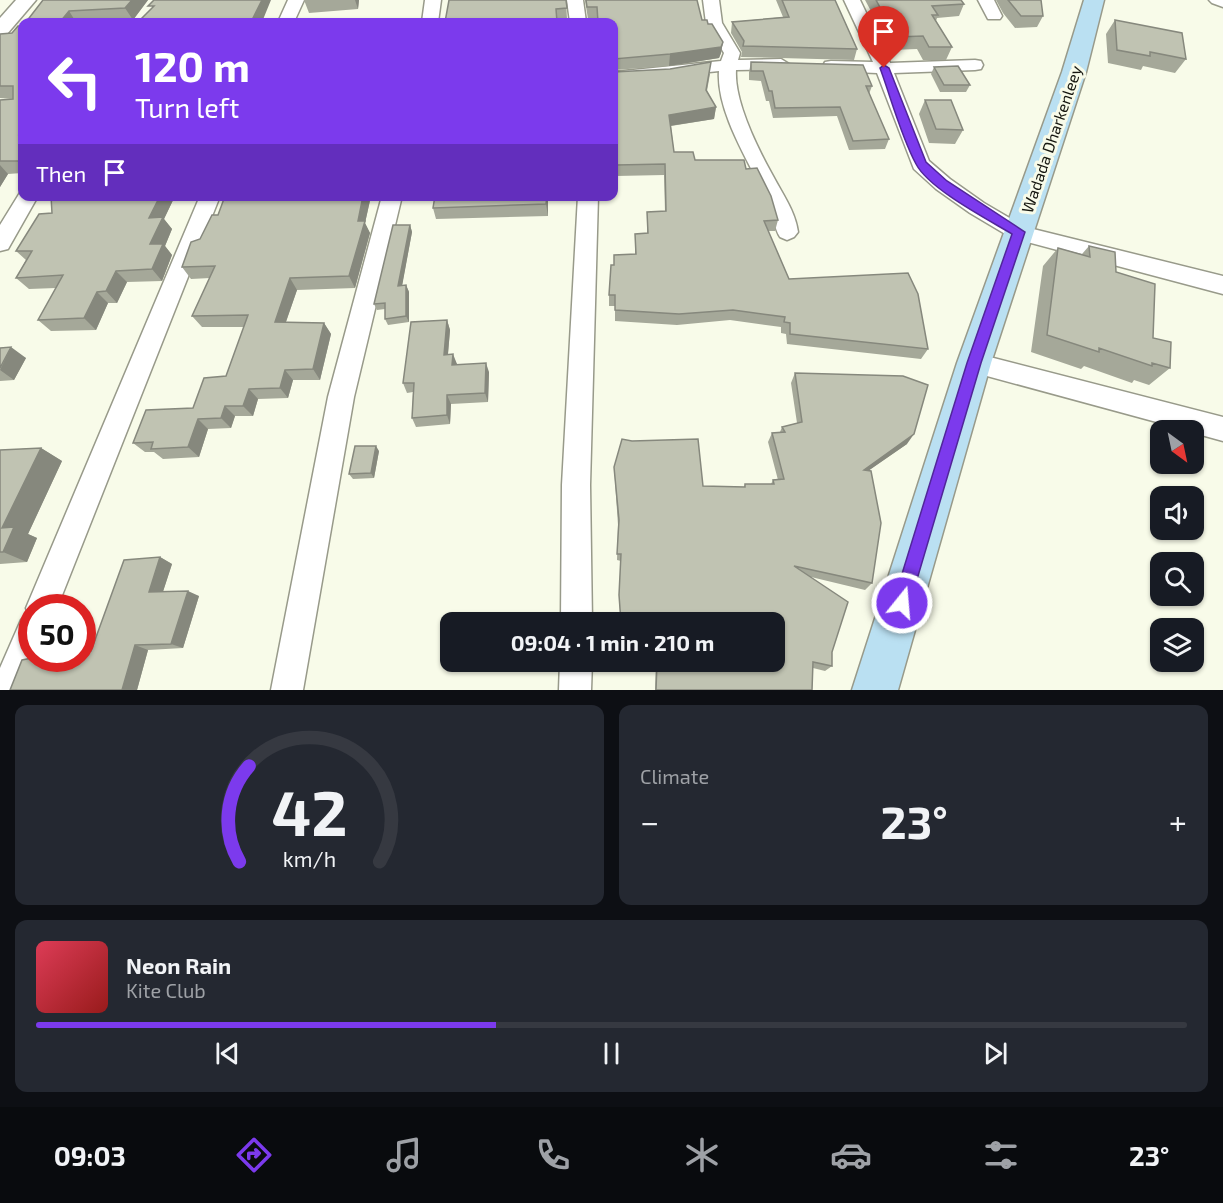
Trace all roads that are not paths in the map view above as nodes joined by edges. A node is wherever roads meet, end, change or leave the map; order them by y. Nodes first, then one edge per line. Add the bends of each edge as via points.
1 (26, 0) edge
2 (296, 0) edge
3 (433, 0) edge
4 (575, 0) edge
5 (711, 0) edge
6 (852, 0) edge
7 (986, 0) edge
8 (1094, 0) edge
9 (1217, 0) edge
10 (1223, 2) edge
11 (994, 16) dead end
12 (288, 18) edge
13 (431, 18) edge
14 (577, 18) edge
15 (0, 30) edge
16 (728, 64) junction
17 (796, 65) edge
18 (975, 65) dead end
19 (818, 66) edge
20 (884, 68) junction
21 (618, 77) edge
22 (25, 201) edge
23 (208, 201) edge
24 (391, 201) edge
25 (588, 201) edge
26 (787, 232) dead end
27 (1019, 232) junction
28 (0, 243) edge
29 (1223, 285) edge
30 (974, 363) junction
31 (1223, 429) edge
32 (47, 594) edge
33 (576, 612) edge
34 (18, 664) edge
35 (576, 672) edge
36 (7, 690) edge
37 (287, 690) edge
38 (576, 690) edge
39 (875, 690) edge

1 - 15 street
2 - 12 street
3 - 13 street
4 - 14 street
5 - 16 street via 714,22 732,53
6 - 20 street
7 - 11 street
8 - 27 main road, Wadada Dharkenleey via 1074,72
9 - 10 street
16 - 17 street
16 - 21 street
16 - 26 street via 732,99
18 - 20 street
19 - 20 street
20 - 27 street via 921,164 976,208
22 - 28 street
23 - 32 street
24 - 37 street via 341,397
25 - 33 street via 576,485
27 - 29 street
27 - 30 main road, Wadada Dharkenleey
30 - 31 street
30 - 39 main road, Wadada Dharkenleey
34 - 36 street
35 - 38 street

